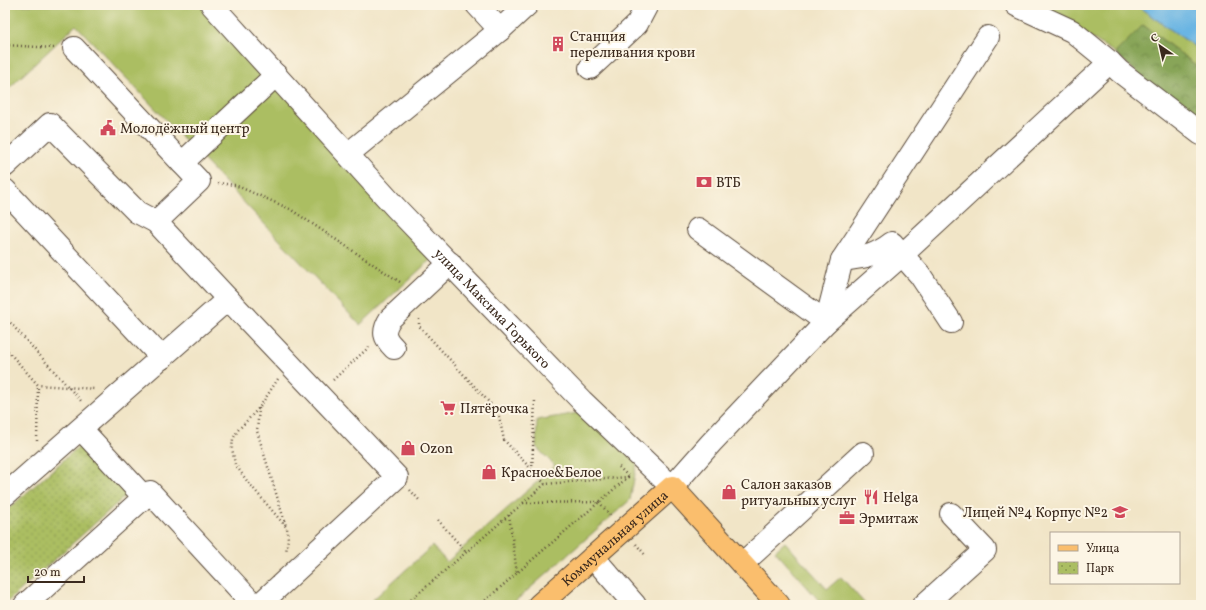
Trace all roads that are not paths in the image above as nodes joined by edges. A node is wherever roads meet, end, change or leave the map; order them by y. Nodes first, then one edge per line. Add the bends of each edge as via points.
1 (212, 5) edge
2 (477, 5) edge
3 (527, 5) edge
4 (647, 5) edge
5 (1016, 5) edge
6 (500, 30) junction
7 (988, 37) dead end
8 (74, 48) road end
9 (1110, 62) junction
10 (590, 68) dead end
11 (276, 75) junction
12 (1201, 134) edge
13 (348, 154) junction
14 (182, 163) junction
15 (5, 166) edge
16 (5, 190) edge
17 (156, 222) junction
18 (698, 229) dead end
19 (902, 255) junction
20 (842, 260) junction
21 (450, 263) junction
22 (228, 299) junction
23 (826, 322) junction
24 (951, 322) dead end
25 (394, 348) dead end
26 (162, 358) junction
27 (81, 429) junction
28 (863, 453) dead end
29 (672, 487) junction
30 (5, 495) edge
31 (144, 497) junction
32 (951, 514) dead end
33 (593, 557) junction
34 (742, 564) junction
35 (25, 605) edge
36 (254, 605) edge
37 (259, 605) edge
38 (539, 605) edge
39 (635, 605) edge
40 (779, 605) edge
41 (924, 605) edge

1 - 11 street, улица Максима Горького
2 - 6 street
3 - 6 street
4 - 10 street via 636,24
5 - 9 street via 1072,31
6 - 13 street
7 - 20 street
8 - 14 street
9 - 12 street
9 - 19 street
11 - 13 street, улица Максима Горького
11 - 14 street
13 - 21 street, улица Максима Горького
14 - 17 street via 199,181
15 - 17 street via 50,124 137,212
16 - 26 street
17 - 22 street
18 - 23 street
19 - 20 street via 892,242 881,251 868,256
19 - 23 street
19 - 24 street via 920,276
20 - 23 street
21 - 25 street via 409,287 386,325 386,340
21 - 29 street, улица Максима Горького via 582,400
22 - 26 street
22 - 37 street via 397,477
23 - 29 street
26 - 27 street
27 - 30 street
27 - 31 street
28 - 34 street
29 - 33 main road, Коммунальная улица
29 - 34 main road, улица Максима Горького
31 - 35 street
31 - 36 street via 150,492
32 - 41 street via 985,550
33 - 38 main road, Коммунальная улица
33 - 39 street
34 - 40 main road, улица Максима Горького

